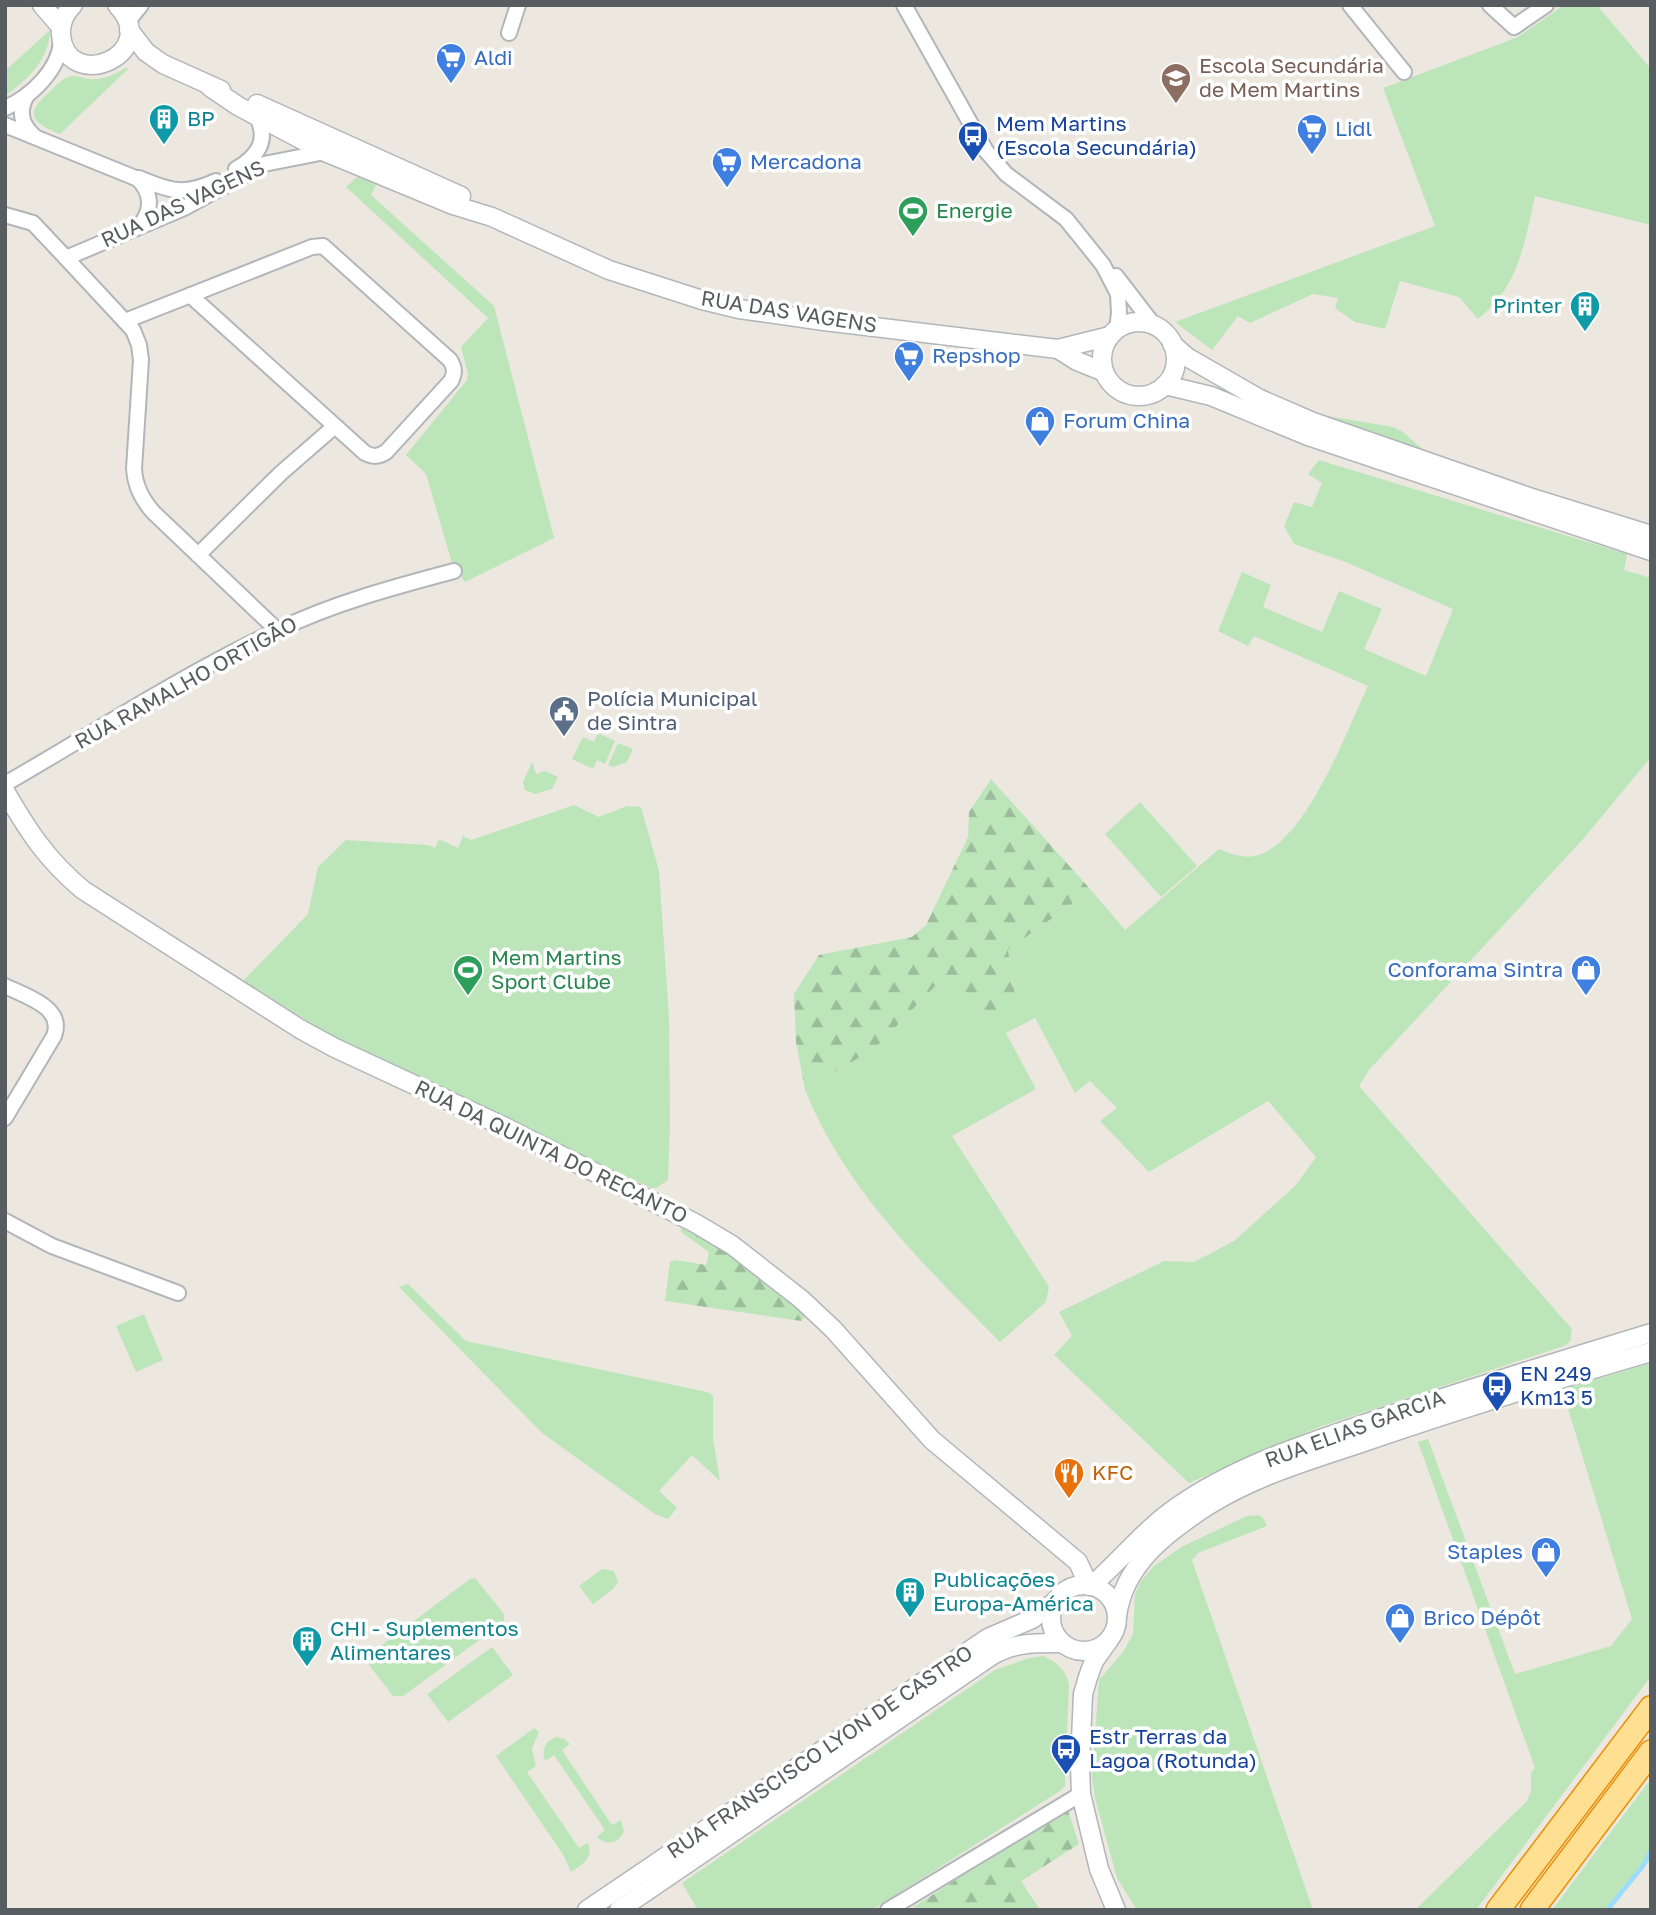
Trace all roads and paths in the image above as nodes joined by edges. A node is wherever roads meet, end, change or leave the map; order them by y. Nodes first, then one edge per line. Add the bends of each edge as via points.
1 (42, 5) edge
2 (73, 5) edge
3 (117, 5) edge
4 (141, 5) edge
5 (517, 5) edge
6 (904, 5) edge
7 (1350, 5) edge
8 (1490, 5) edge
9 (1546, 5) edge
10 (129, 26) junction
11 (61, 33) junction
12 (509, 33) dead end
13 (112, 61) junction
14 (81, 62) junction
15 (163, 64) junction
16 (50, 71) junction
17 (1404, 72) dead end
18 (210, 86) junction
19 (30, 92) junction
20 (5, 108) edge
21 (257, 117) junction
22 (5, 125) edge
23 (35, 137) junction
24 (325, 152) junction
25 (131, 175) junction
26 (5, 215) edge
27 (492, 217) junction
28 (132, 230) junction
29 (66, 258) junction
30 (1103, 265) junction
31 (190, 295) junction
32 (125, 321) junction
33 (1153, 324) junction
34 (1114, 332) junction
35 (1172, 344) junction
36 (1058, 349) junction
37 (1104, 372) junction
38 (1165, 385) junction
39 (335, 426) junction
40 (1311, 429) junction
41 (1651, 535) edge
42 (1651, 551) edge
43 (198, 555) junction
44 (454, 570) dead end
45 (277, 630) junction
46 (5, 784) edge
47 (5, 790) edge
48 (5, 986) edge
49 (5, 1118) edge
50 (5, 1221) edge
51 (178, 1293) dead end
52 (1651, 1333) edge
53 (1651, 1352) edge
54 (1124, 1556) junction
55 (1074, 1558) junction
56 (1090, 1586) junction
57 (1062, 1595) junction
58 (1117, 1616) junction
59 (1110, 1640) junction
60 (1064, 1644) junction
61 (1083, 1694) junction
62 (1651, 1708) edge
63 (1651, 1752) edge
64 (1080, 1794) junction
65 (587, 1910) edge
66 (619, 1910) edge
67 (888, 1910) edge
68 (1115, 1910) edge
69 (1498, 1910) edge
70 (1532, 1910) edge

1 - 11 street
2 - 11 street via 64,17
3 - 10 street
4 - 10 street
5 - 12 street
6 - 30 street via 986,151 1006,173 1066,219
7 - 17 street
8 - 9 street via 1514,27
10 - 13 street via 125,47
10 - 15 street via 146,52
11 - 14 street via 65,48
11 - 16 street via 59,59
13 - 14 street via 102,65
13 - 15 street via 128,57
14 - 16 street
15 - 18 street
16 - 19 street
18 - 21 street
18 - 27 street, RUA DAS VAGENS via 462,196
19 - 20 street
19 - 23 street via 22,118
21 - 24 street
21 - 25 street, RUA DAS VAGENS via 262,141 254,157 213,182 179,191
22 - 23 street, RUA DAS VAGENS
23 - 25 street, RUA DAS VAGENS
24 - 27 street, RUA DAS VAGENS
24 - 28 street, RUA DAS VAGENS via 264,164 184,208
25 - 28 street via 144,184 150,198 148,214
26 - 29 street via 37,226
27 - 36 street, RUA DAS VAGENS via 609,270 739,309
28 - 29 street, RUA DAS VAGENS
29 - 32 street
30 - 33 street
30 - 34 street via 1118,293
31 - 32 street
31 - 39 street
31 - 39 street via 323,246 454,367 451,381 379,456 365,453
32 - 43 street via 137,337 141,353 136,484 147,506
33 - 34 street via 1132,323
33 - 35 street
34 - 36 street, RUA DAS VAGENS
34 - 37 street via 1104,347
35 - 38 street via 1175,364
35 - 40 street
36 - 37 street, RUA DAS VAGENS
37 - 38 street via 1127,394 1152,394
38 - 40 street
39 - 43 street
40 - 41 street
40 - 42 street
43 - 45 street
44 - 45 street, RUA RAMALHO ORTIGÃO via 357,598
45 - 46 street, RUA RAMALHO ORTIGÃO
47 - 55 street, RUA DA QUINTA DO RECANTO via 34,841 83,890 300,1029 695,1223 768,1271 833,1329 932,1440
48 - 49 street via 45,1007 55,1020 54,1036
50 - 51 street via 52,1246
52 - 54 street, RUA ELIAS GARCIA via 1430,1401 1252,1466 1176,1507
53 - 58 street, RUA ELIAS GARCIA via 1402,1428 1238,1489 1177,1527 1136,1566 1122,1591
54 - 55 street via 1091,1566
54 - 56 street, RUA ELIAS GARCIA
55 - 56 street, RUA DA QUINTA DO RECANTO
55 - 57 street via 1074,1574
56 - 57 street via 1077,1586
56 - 58 street via 1107,1594
57 - 60 street via 1052,1609 1052,1627
57 - 65 street, RUA FRANSCISCO LYON DE CASTRO via 1032,1619 988,1638
58 - 59 street
59 - 60 street via 1086,1652
59 - 61 street via 1094,1661
60 - 61 street via 1079,1665
60 - 66 street, RUA FRANSCISCO LYON DE CASTRO via 1015,1645 991,1656
61 - 64 street
62 - 69 highway
63 - 70 highway
64 - 67 street
64 - 68 street

